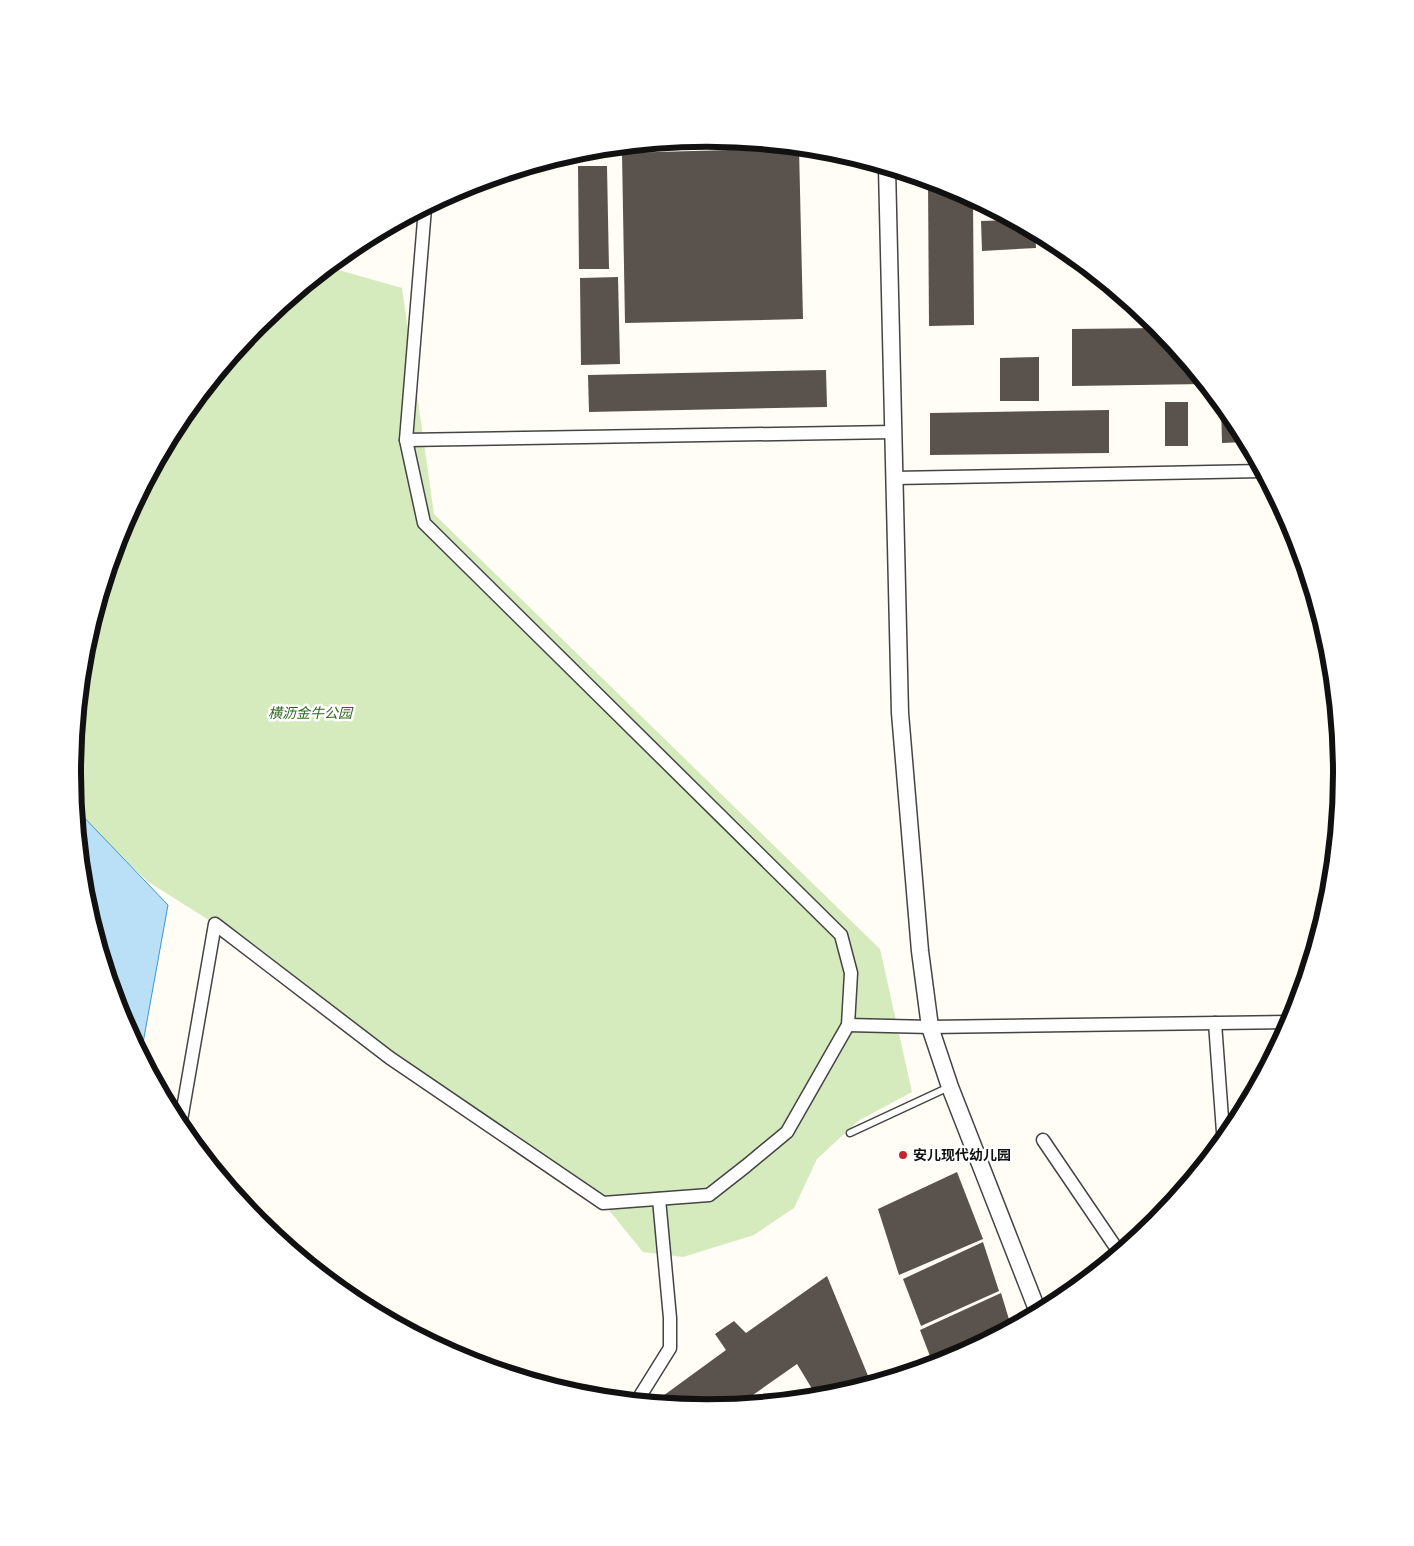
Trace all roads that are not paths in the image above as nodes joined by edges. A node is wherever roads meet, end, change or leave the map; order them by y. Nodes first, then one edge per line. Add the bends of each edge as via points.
1 (887, 174) edge
2 (425, 214) edge
3 (893, 432) junction
4 (406, 440) junction
5 (1255, 471) edge
6 (894, 478) junction
7 (1280, 1022) edge
8 (1216, 1023) junction
9 (848, 1025) junction
10 (930, 1027) junction
11 (950, 1087) junction
12 (182, 1113) edge
13 (1223, 1127) edge
14 (850, 1133) dead end
15 (1043, 1140) dead end
16 (659, 1199) junction
17 (1115, 1247) edge
18 (1035, 1305) edge
19 (641, 1395) edge

1 - 3 street
2 - 4 street
3 - 4 street
3 - 6 street
4 - 9 street via 424,523 841,934 851,973
5 - 6 street
6 - 10 street via 900,713 920,951
7 - 8 street
8 - 10 street
8 - 13 street
9 - 10 street
9 - 16 street via 787,1132 708,1195
10 - 11 street
11 - 14 lane
11 - 18 street
12 - 16 street via 215,924 390,1058 603,1203
15 - 17 street
16 - 19 street via 670,1348

